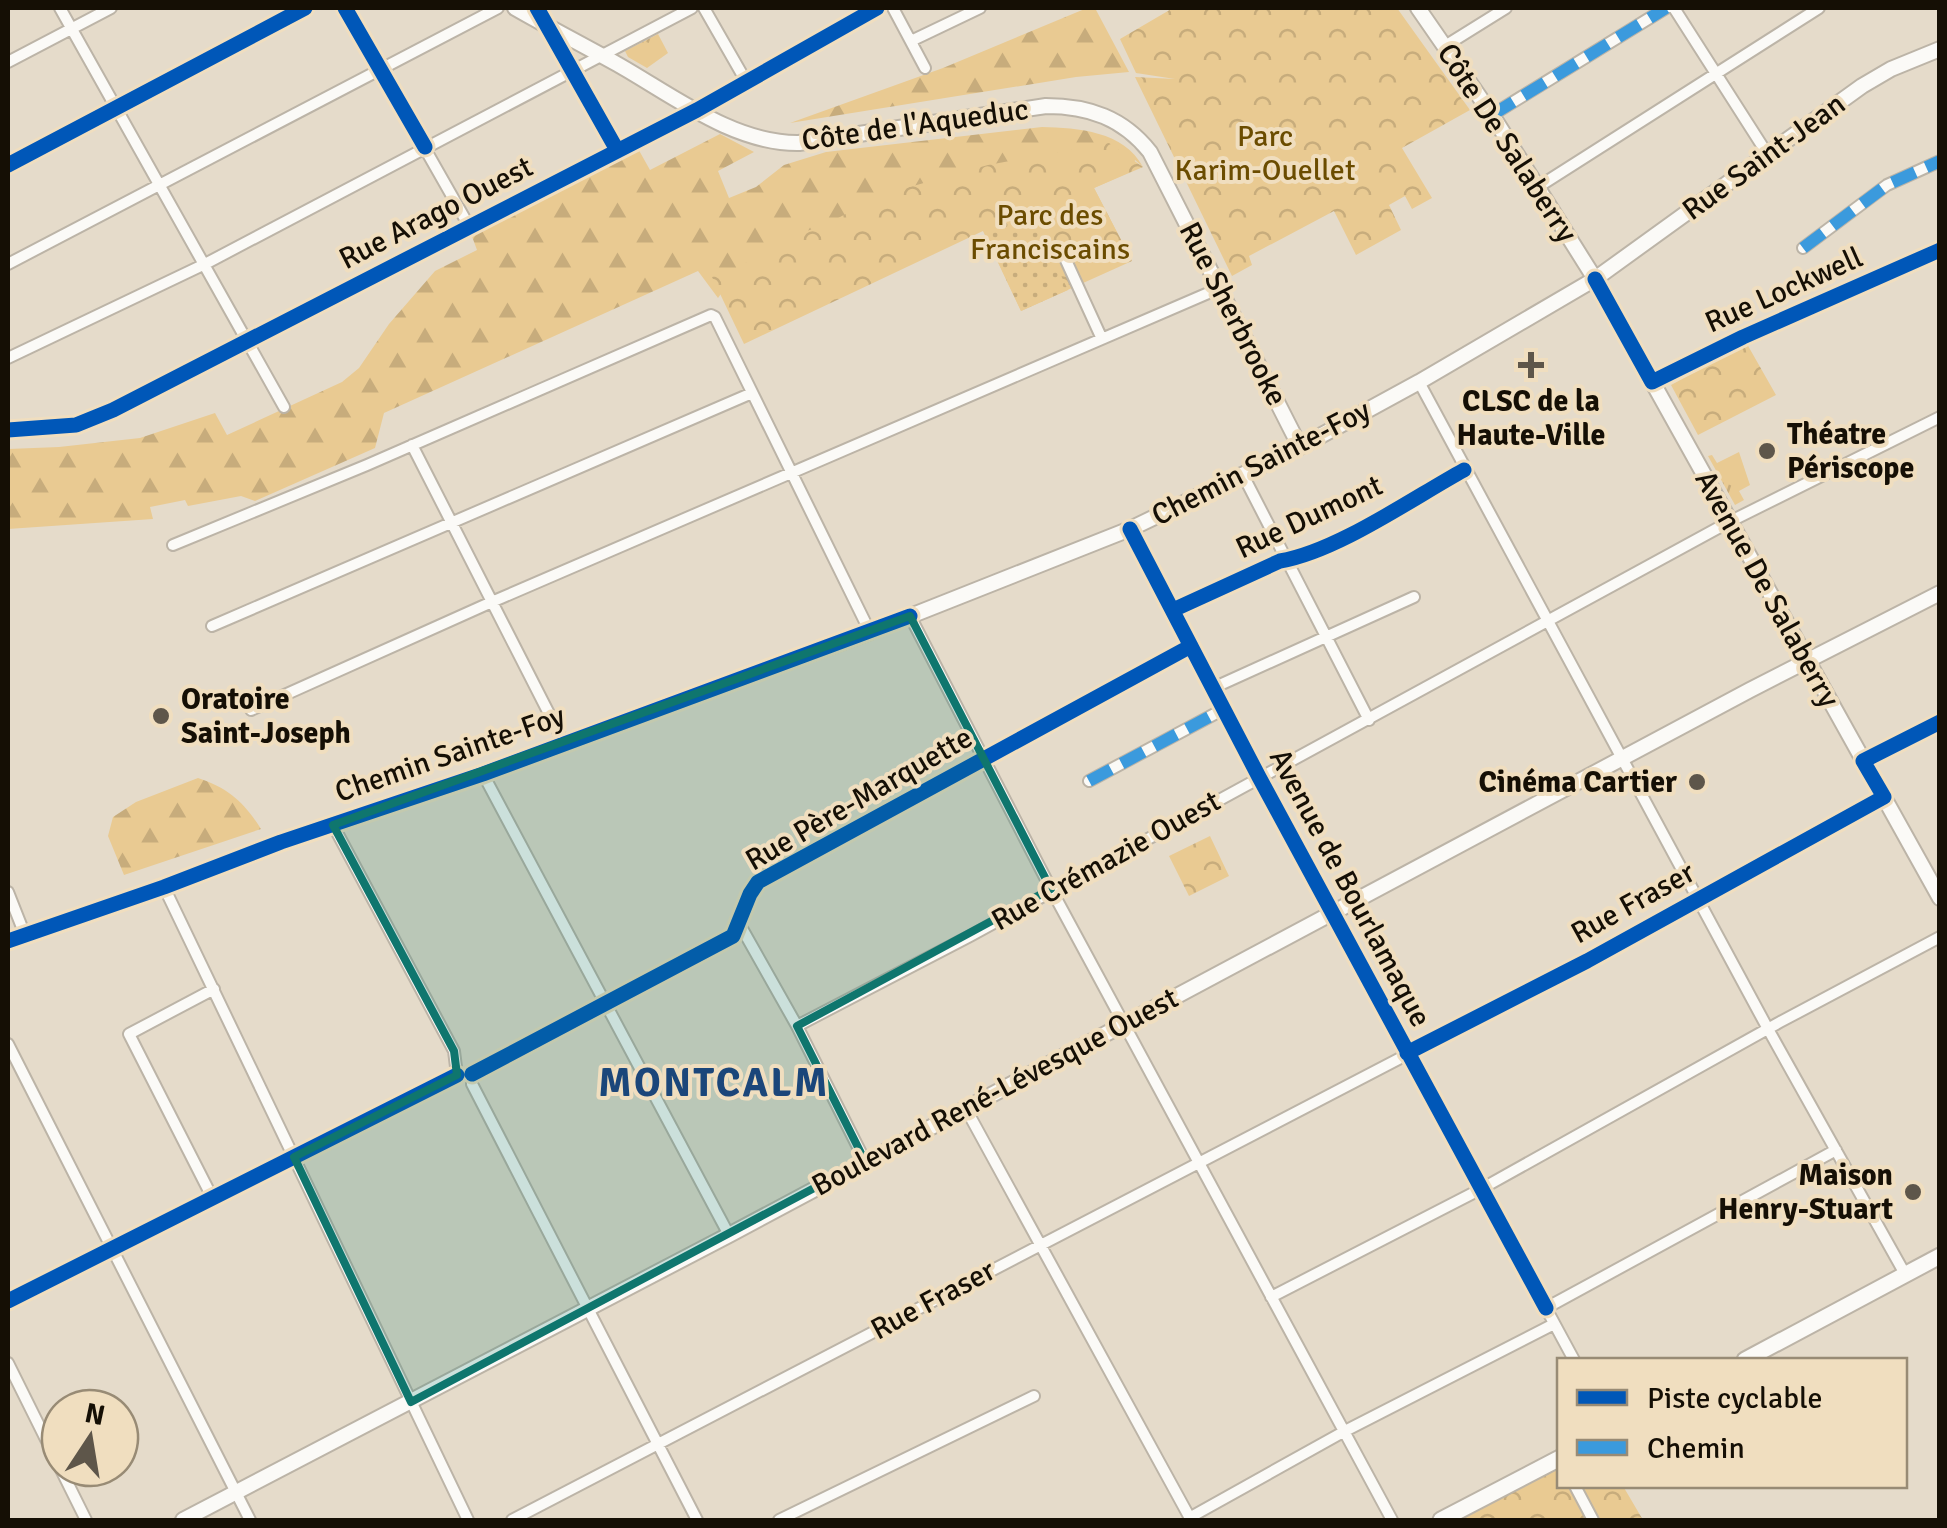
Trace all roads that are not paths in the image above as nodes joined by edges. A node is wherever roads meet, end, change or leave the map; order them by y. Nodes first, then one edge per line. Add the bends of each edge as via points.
1 (60, 8) edge
2 (111, 8) edge
3 (305, 8) edge
4 (345, 8) edge
5 (498, 8) edge
6 (515, 8) edge
7 (537, 8) edge
8 (692, 8) edge
9 (704, 8) edge
10 (877, 8) edge
11 (892, 8) edge
12 (980, 8) edge
13 (1418, 8) edge
14 (1506, 8) edge
15 (1666, 8) edge
16 (1674, 8) edge
17 (1819, 8) edge
18 (72, 28) junction
19 (550, 28) junction
20 (911, 41) junction
21 (1445, 46) junction
22 (1940, 49) edge
23 (599, 54) junction
24 (8, 62) edge
25 (924, 68) dead end
26 (381, 69) junction
27 (570, 70) junction
28 (1714, 74) junction
29 (748, 82) junction
30 (116, 107) junction
31 (697, 110) junction
32 (1492, 115) junction
33 (1133, 133) joint
34 (424, 147) junction
35 (617, 150) junction
36 (1768, 154) junction
37 (1940, 161) edge
38 (8, 166) edge
39 (159, 185) junction
40 (1538, 187) junction
41 (469, 226) junction
42 (1803, 248) dead end
43 (1940, 250) edge
44 (1064, 256) dead end
45 (8, 264) edge
46 (205, 264) junction
47 (1595, 279) junction
48 (1220, 288) junction
49 (1102, 338) junction
50 (247, 342) junction
51 (8, 358) edge
52 (1420, 382) junction
53 (1652, 382) junction
54 (752, 393) junction
55 (284, 407) dead end
56 (1940, 417) edge
57 (8, 430) edge
58 (412, 445) junction
59 (1300, 447) junction
60 (1464, 470) junction
61 (791, 474) junction
62 (1242, 476) junction
63 (1729, 522) junction
64 (450, 523) junction
65 (1130, 529) junction
66 (173, 545) dead end
67 (1286, 560) junction
68 (1940, 593) edge
69 (1414, 597) dead end
70 (494, 601) junction
71 (1173, 610) junction
72 (910, 616) junction
73 (1547, 622) junction
74 (212, 626) dead end
75 (870, 632) junction
76 (1326, 637) junction
77 (1191, 646) junction
78 (1806, 660) junction
79 (1214, 688) junction
80 (1224, 709) junction
81 (251, 710) dead end
82 (1369, 720) junction
83 (1940, 722) edge
84 (564, 743) junction
85 (1623, 758) junction
86 (983, 759) junction
87 (1864, 761) junction
88 (482, 774) junction
89 (1259, 777) junction
90 (1090, 781) dead end
91 (1884, 797) junction
92 (332, 824) junction
93 (164, 887) junction
94 (1051, 889) junction
95 (8, 892) edge
96 (1940, 898) edge
97 (1698, 899) junction
98 (1332, 914) junction
99 (740, 925) junction
100 (25, 935) junction
101 (1940, 937) edge
102 (8, 941) edge
103 (214, 989) junction
104 (608, 1003) junction
105 (1123, 1023) junction
106 (798, 1026) junction
107 (1768, 1029) junction
108 (8, 1044) edge
109 (1407, 1053) junction
110 (966, 1109) junction
111 (1836, 1150) junction
112 (294, 1157) junction
113 (1200, 1160) junction
114 (865, 1161) junction
115 (1482, 1189) junction
116 (212, 1197) junction
117 (729, 1235) junction
118 (1039, 1246) junction
119 (112, 1247) junction
120 (1940, 1256) edge
121 (1906, 1274) junction
122 (1271, 1297) junction
123 (8, 1302) edge
124 (589, 1307) junction
125 (1546, 1308) junction
126 (1554, 1324) junction
127 (1573, 1358) edge
128 (1749, 1358) edge
129 (8, 1364) edge
130 (1034, 1396) dead end
131 (411, 1402) junction
132 (1345, 1432) junction
133 (658, 1445) junction
134 (1557, 1460) edge
135 (1576, 1488) edge
136 (236, 1493) junction
137 (1190, 1519) edge
138 (86, 1520) edge
139 (183, 1520) edge
140 (250, 1520) edge
141 (468, 1520) edge
142 (512, 1520) edge
143 (697, 1520) edge
144 (780, 1520) edge
145 (1392, 1520) edge
146 (1441, 1520) edge
147 (1593, 1520) edge

1 - 18 street
2 - 18 street
3 - 30 street
4 - 26 street
5 - 26 street
6 - 19 main road, Côte de l'Aqueduc
7 - 19 street
8 - 23 street
9 - 29 street
10 - 29 street, Rue Arago Ouest
11 - 20 street
12 - 20 street
13 - 21 main road, Côte De Salaberry
14 - 21 street
15 - 32 street
16 - 28 street
17 - 28 street
18 - 24 street
18 - 30 street
19 - 23 main road, Côte de l'Aqueduc
19 - 27 street
20 - 25 street
21 - 32 main road, Côte De Salaberry
22 - 36 main road, Rue Saint-Jean via 1862,86
23 - 27 street
23 - 31 main road, Côte de l'Aqueduc
26 - 34 street
26 - 39 street
27 - 34 street
27 - 35 street
28 - 36 street
28 - 40 street
29 - 31 street, Rue Arago Ouest
30 - 38 street
30 - 39 street
31 - 33 main road, Côte de l'Aqueduc via 782,143 1046,106 1094,111
31 - 35 street, Rue Arago Ouest
32 - 40 main road, Côte De Salaberry
33 - 48 main road, Rue Sherbrooke via 1158,166
34 - 41 street
34 - 46 street
35 - 41 street, Rue Arago Ouest
36 - 47 main road, Rue Saint-Jean
37 - 42 street via 1887,185
39 - 45 street
39 - 46 street
40 - 47 main road, Côte De Salaberry
41 - 50 street, Rue Arago Ouest
43 - 53 street, Rue Lockwell
44 - 49 street
46 - 50 street
46 - 51 street
47 - 52 main road, Chemin Sainte-Foy
47 - 53 main road, Avenue De Salaberry
48 - 49 street
48 - 59 main road, Rue Sherbrooke
49 - 61 street
50 - 55 street
50 - 57 street, Rue Arago Ouest via 76,425
52 - 59 main road, Chemin Sainte-Foy
52 - 60 street
53 - 63 main road, Avenue De Salaberry
54 - 58 street via 711,315
54 - 61 street
54 - 64 street
56 - 63 street, Rue Crémazie Ouest
58 - 64 street
58 - 66 street
59 - 62 main road, Chemin Sainte-Foy
60 - 67 street, Rue Dumont via 1337,541
60 - 73 street
61 - 70 street
61 - 75 street
62 - 65 main road, Chemin Sainte-Foy
62 - 67 street
63 - 73 street, Rue Crémazie Ouest
63 - 78 main road, Avenue De Salaberry
64 - 70 street
64 - 74 street
65 - 71 street, Avenue de Bourlamaque
65 - 72 main road, Chemin Sainte-Foy
67 - 71 street, Rue Dumont
67 - 76 street
68 - 78 main road, Boulevard René-Lévesque Ouest
69 - 76 street
70 - 81 street
70 - 84 street
71 - 77 street, Avenue de Bourlamaque
72 - 75 main road, Chemin Sainte-Foy
72 - 86 street
73 - 82 street, Rue Crémazie Ouest
73 - 85 street
75 - 84 main road, Chemin Sainte-Foy
76 - 79 street
76 - 82 street
77 - 79 street, Avenue de Bourlamaque
77 - 86 street, Rue Père-Marquette
78 - 85 main road, Boulevard René-Lévesque Ouest
78 - 87 main road, Avenue De Salaberry
79 - 80 street, Avenue de Bourlamaque
80 - 89 street, Avenue de Bourlamaque
80 - 90 street
82 - 89 street, Rue Crémazie Ouest
83 - 87 street
84 - 88 main road, Chemin Sainte-Foy
85 - 97 street
85 - 98 main road, Boulevard René-Lévesque Ouest
86 - 94 street
86 - 99 street, Rue Père-Marquette via 758,882
87 - 91 main road, Avenue De Salaberry
88 - 92 main road, Chemin Sainte-Foy
88 - 104 street
89 - 94 street, Rue Crémazie Ouest
89 - 98 street, Avenue de Bourlamaque
91 - 96 main road, Avenue De Salaberry
91 - 97 street, Rue Fraser
92 - 93 main road, Chemin Sainte-Foy
92 - 112 street via 454,1051 457,1076
93 - 100 main road, Chemin Sainte-Foy
93 - 103 street
94 - 105 street
94 - 106 street, Rue Crémazie Ouest
95 - 100 street
97 - 107 street
97 - 109 street, Rue Fraser
98 - 105 main road, Boulevard René-Lévesque Ouest
98 - 109 street, Avenue de Bourlamaque
99 - 104 street, Rue Père-Marquette via 733,936
99 - 106 street
100 - 102 main road, Chemin Sainte-Foy
101 - 107 street
103 - 112 street
103 - 116 street via 129,1034
104 - 117 street
104 - 124 street, Rue Père-Marquette via 472,1074
105 - 110 main road, Boulevard René-Lévesque Ouest
105 - 113 street
106 - 114 street
107 - 111 street
107 - 115 street
108 - 119 street
109 - 113 street, Rue Fraser
109 - 115 street, Avenue de Bourlamaque
110 - 114 main road, Boulevard René-Lévesque Ouest
110 - 118 street
111 - 121 street
111 - 125 street
112 - 116 street
112 - 131 street
113 - 118 street, Rue Fraser
113 - 122 street
114 - 117 main road, Boulevard René-Lévesque Ouest
115 - 122 street
115 - 125 street, Avenue de Bourlamaque
116 - 119 street
117 - 124 main road, Boulevard René-Lévesque Ouest
118 - 133 street, Rue Fraser
118 - 137 street
119 - 123 street
119 - 136 street
120 - 121 main road
121 - 128 main road
122 - 132 street
124 - 131 main road, Boulevard René-Lévesque Ouest
124 - 133 street
125 - 126 street, Avenue de Bourlamaque
126 - 127 street, Avenue de Bourlamaque
126 - 132 street
129 - 138 street
130 - 144 street
131 - 136 main road, Boulevard René-Lévesque Ouest
131 - 141 street
132 - 137 street
132 - 145 street
133 - 142 street, Rue Fraser
133 - 143 street
134 - 146 main road
135 - 147 street
136 - 139 main road, Boulevard René-Lévesque Ouest
136 - 140 street

